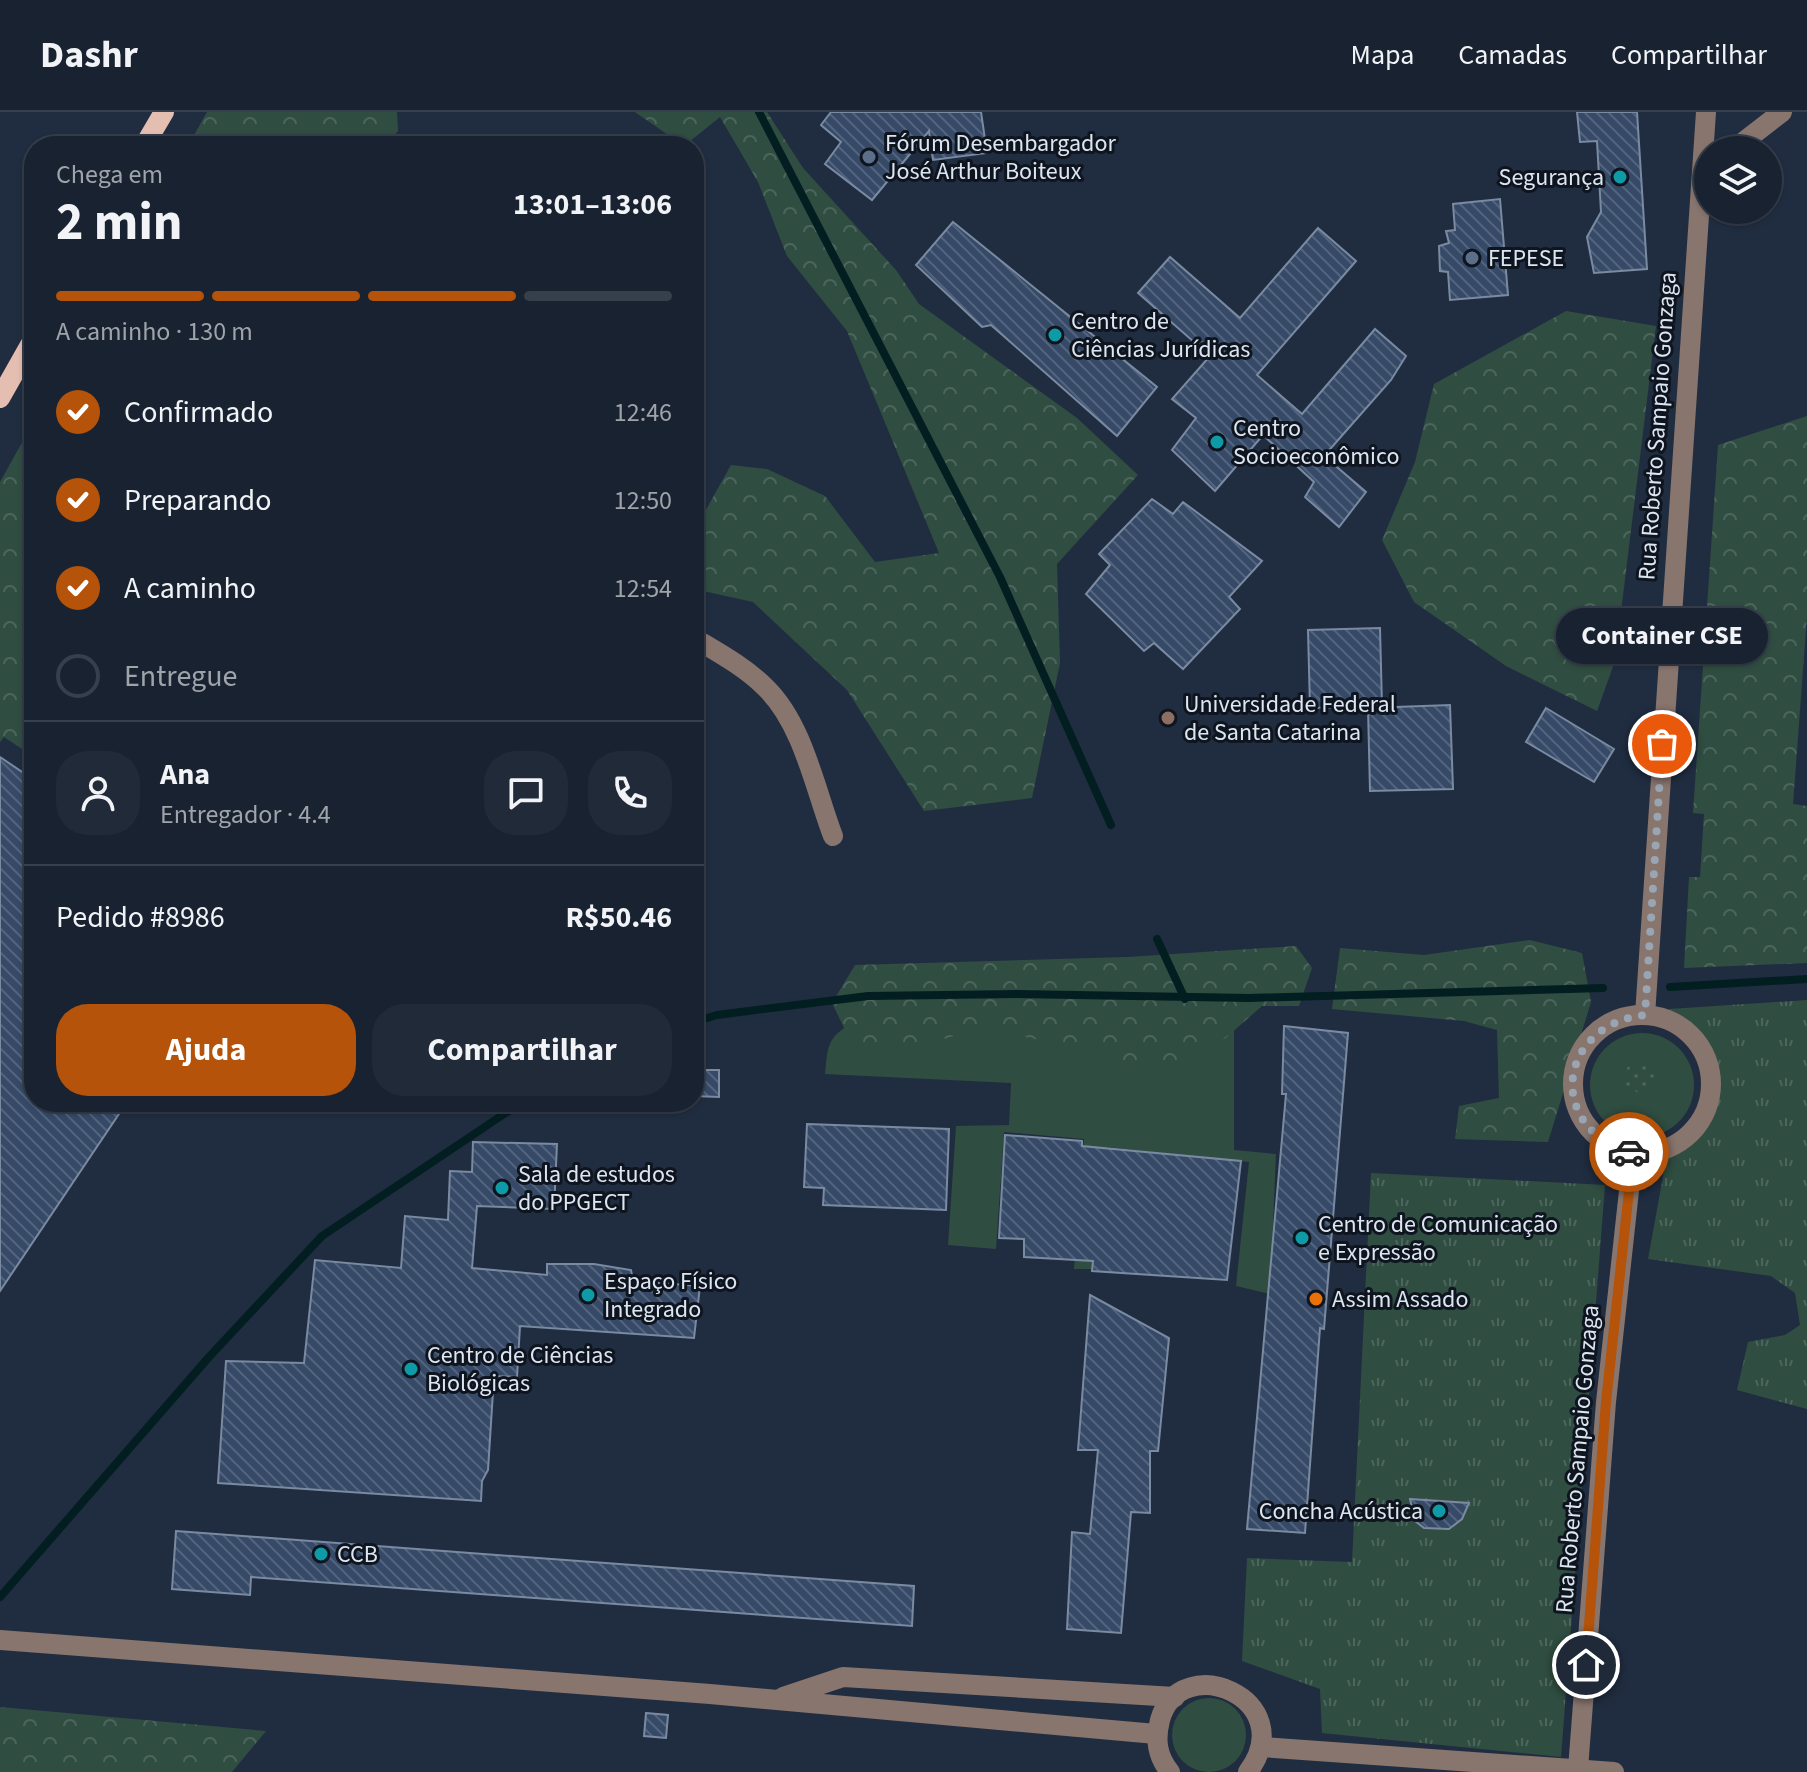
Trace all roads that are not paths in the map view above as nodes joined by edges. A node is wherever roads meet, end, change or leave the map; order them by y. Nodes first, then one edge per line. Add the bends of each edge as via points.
1 (164, 112) edge
2 (1706, 112) edge
3 (1782, 112) edge
4 (150, 136) edge
5 (1705, 136) edge
6 (1751, 136) edge
7 (1700, 224) edge
8 (24, 356) edge
9 (0, 398) edge
10 (704, 644) edge
11 (833, 836) dead end
12 (1645, 1015) junction
13 (1633, 1154) junction
14 (0, 1640) edge
15 (1175, 1697) junction
16 (774, 1699) junction
17 (1156, 1734) junction
18 (1261, 1747) junction
19 (1578, 1769) junction
20 (1170, 1772) edge
21 (1248, 1772) edge
22 (1614, 1772) edge

1 - 4 main road
2 - 5 street, Rua Roberto Sampaio Gonzaga
3 - 6 street
7 - 12 street, Rua Roberto Sampaio Gonzaga
8 - 9 main road
10 - 11 street via 768,690 791,724
12 - 13 street via 1623,1017 1596,1033 1577,1060 1572,1081 1584,1122 1598,1138
12 - 13 street via 1669,1020 1690,1034 1704,1053 1711,1077 1708,1106 1693,1132 1668,1149
13 - 19 street, Rua Roberto Sampaio Gonzaga via 1606,1402
14 - 16 street
15 - 16 street via 843,1677
15 - 17 street
15 - 18 street via 1198,1686 1229,1688 1256,1712
16 - 17 street
17 - 20 street
18 - 19 street
18 - 21 street
19 - 22 street

